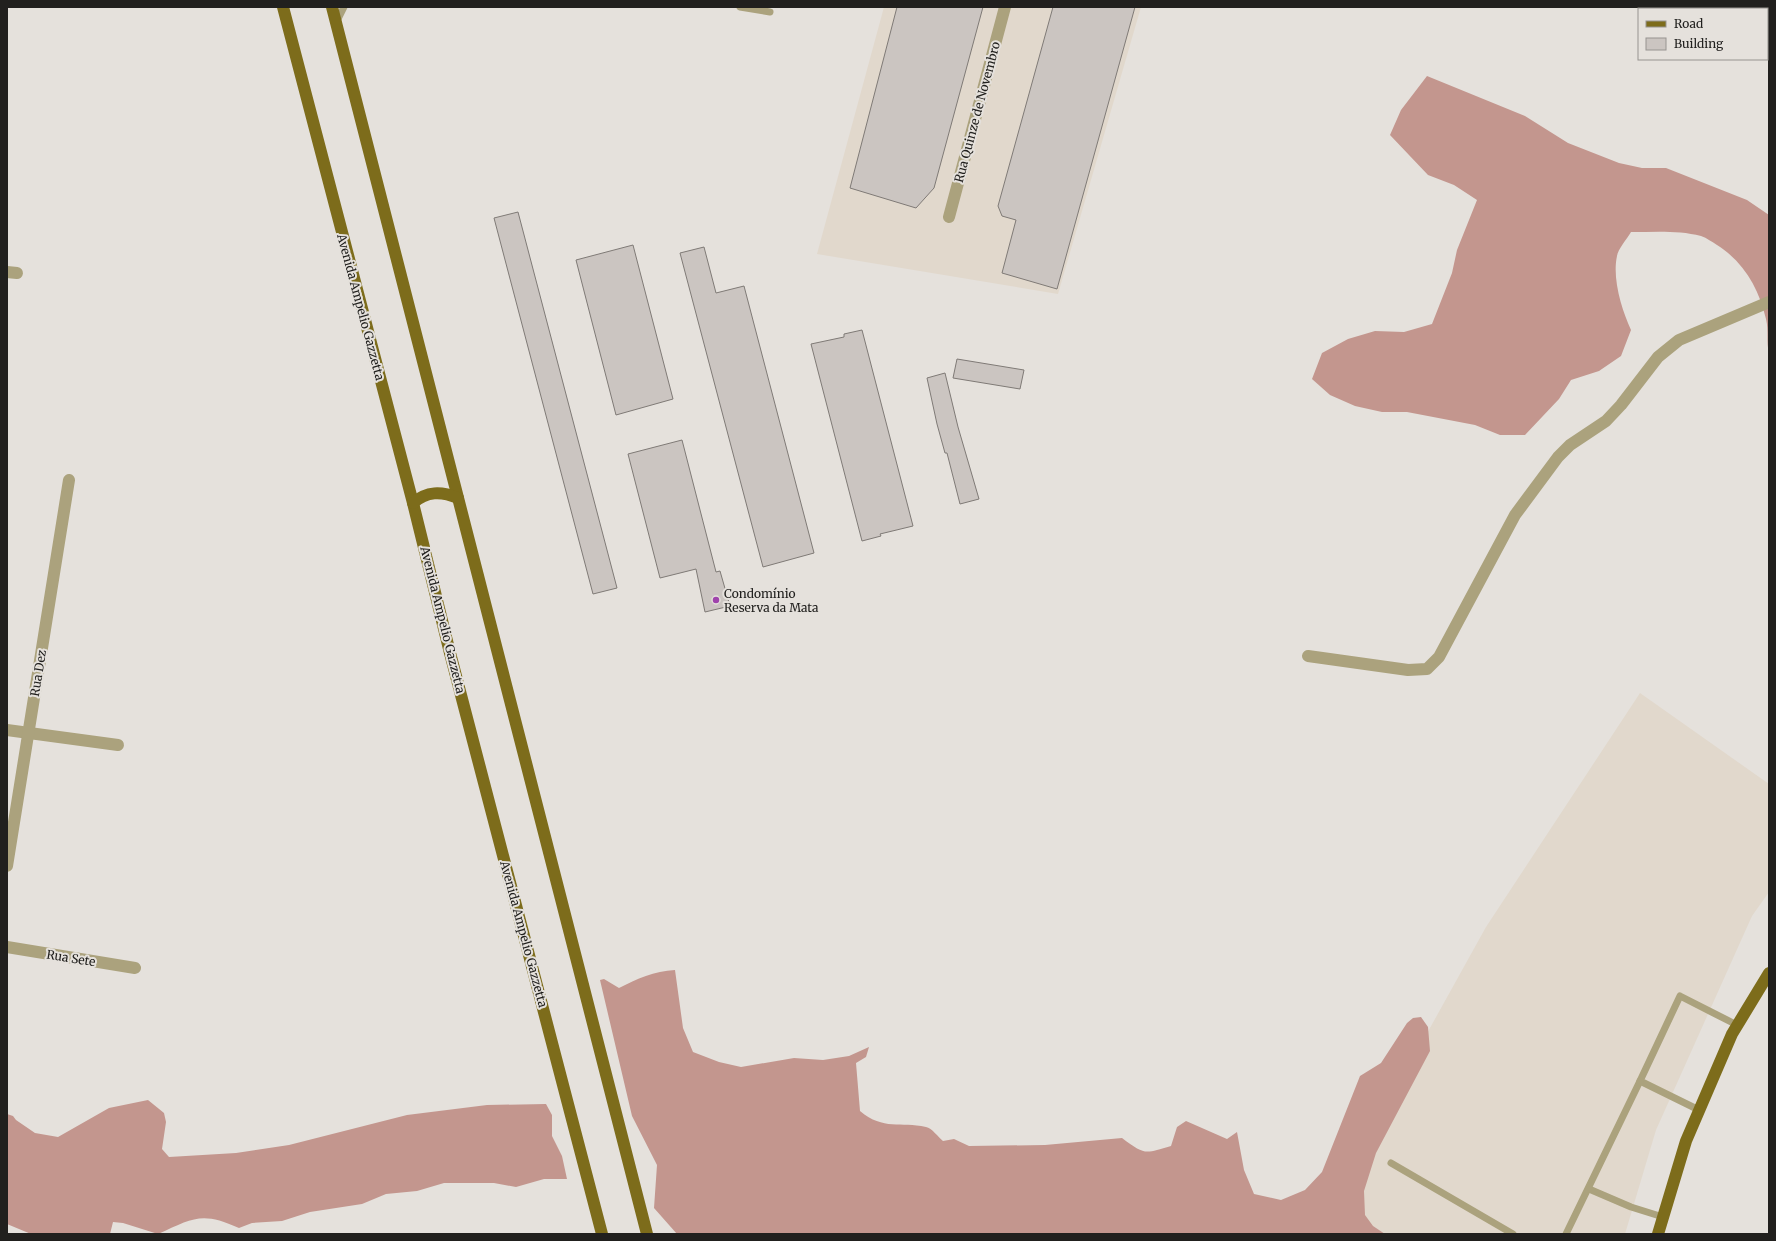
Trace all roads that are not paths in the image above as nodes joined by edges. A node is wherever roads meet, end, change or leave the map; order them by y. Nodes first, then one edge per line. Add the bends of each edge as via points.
1 (282, 7) edge
2 (332, 7) edge
3 (344, 7) edge
4 (740, 7) edge
5 (1005, 7) edge
6 (770, 12) dead end
7 (336, 23) junction
8 (949, 218) dead end
9 (1769, 302) edge
10 (69, 480) dead end
11 (458, 498) junction
12 (413, 503) junction
13 (1308, 656) dead end
14 (7, 730) edge
15 (29, 734) junction
16 (118, 745) dead end
17 (7, 866) edge
18 (7, 947) edge
19 (135, 968) dead end
20 (1769, 973) edge
21 (1736, 1025) junction
22 (1640, 1081) junction
23 (1699, 1110) junction
24 (1391, 1163) dead end
25 (1589, 1189) junction
26 (1663, 1217) junction
27 (602, 1234) edge
28 (647, 1234) edge
29 (1513, 1234) edge
30 (1566, 1234) edge
31 (1658, 1234) edge

1 - 12 main road, Avenida Ampelio Gazzetta
2 - 7 main road
3 - 7 lane
4 - 6 lane
5 - 8 street, Rua Quinze de Novembro
7 - 11 main road
9 - 13 street via 1679,340 1658,357 1621,405 1606,420 1570,445 1558,457 1515,515 1440,657 1427,669 1408,670
10 - 15 street, Rua Dez
11 - 12 main road via 441,492 430,493
11 - 28 main road
12 - 27 main road, Avenida Ampelio Gazzetta
14 - 15 street
15 - 16 street
15 - 17 street, Rua Dez
18 - 19 street, Rua Sete
20 - 21 main road
21 - 22 lane via 1680,996
21 - 23 main road
22 - 23 lane
22 - 25 lane
23 - 26 main road via 1686,1141
24 - 29 lane
25 - 26 lane via 1631,1208
25 - 30 lane
26 - 31 main road

